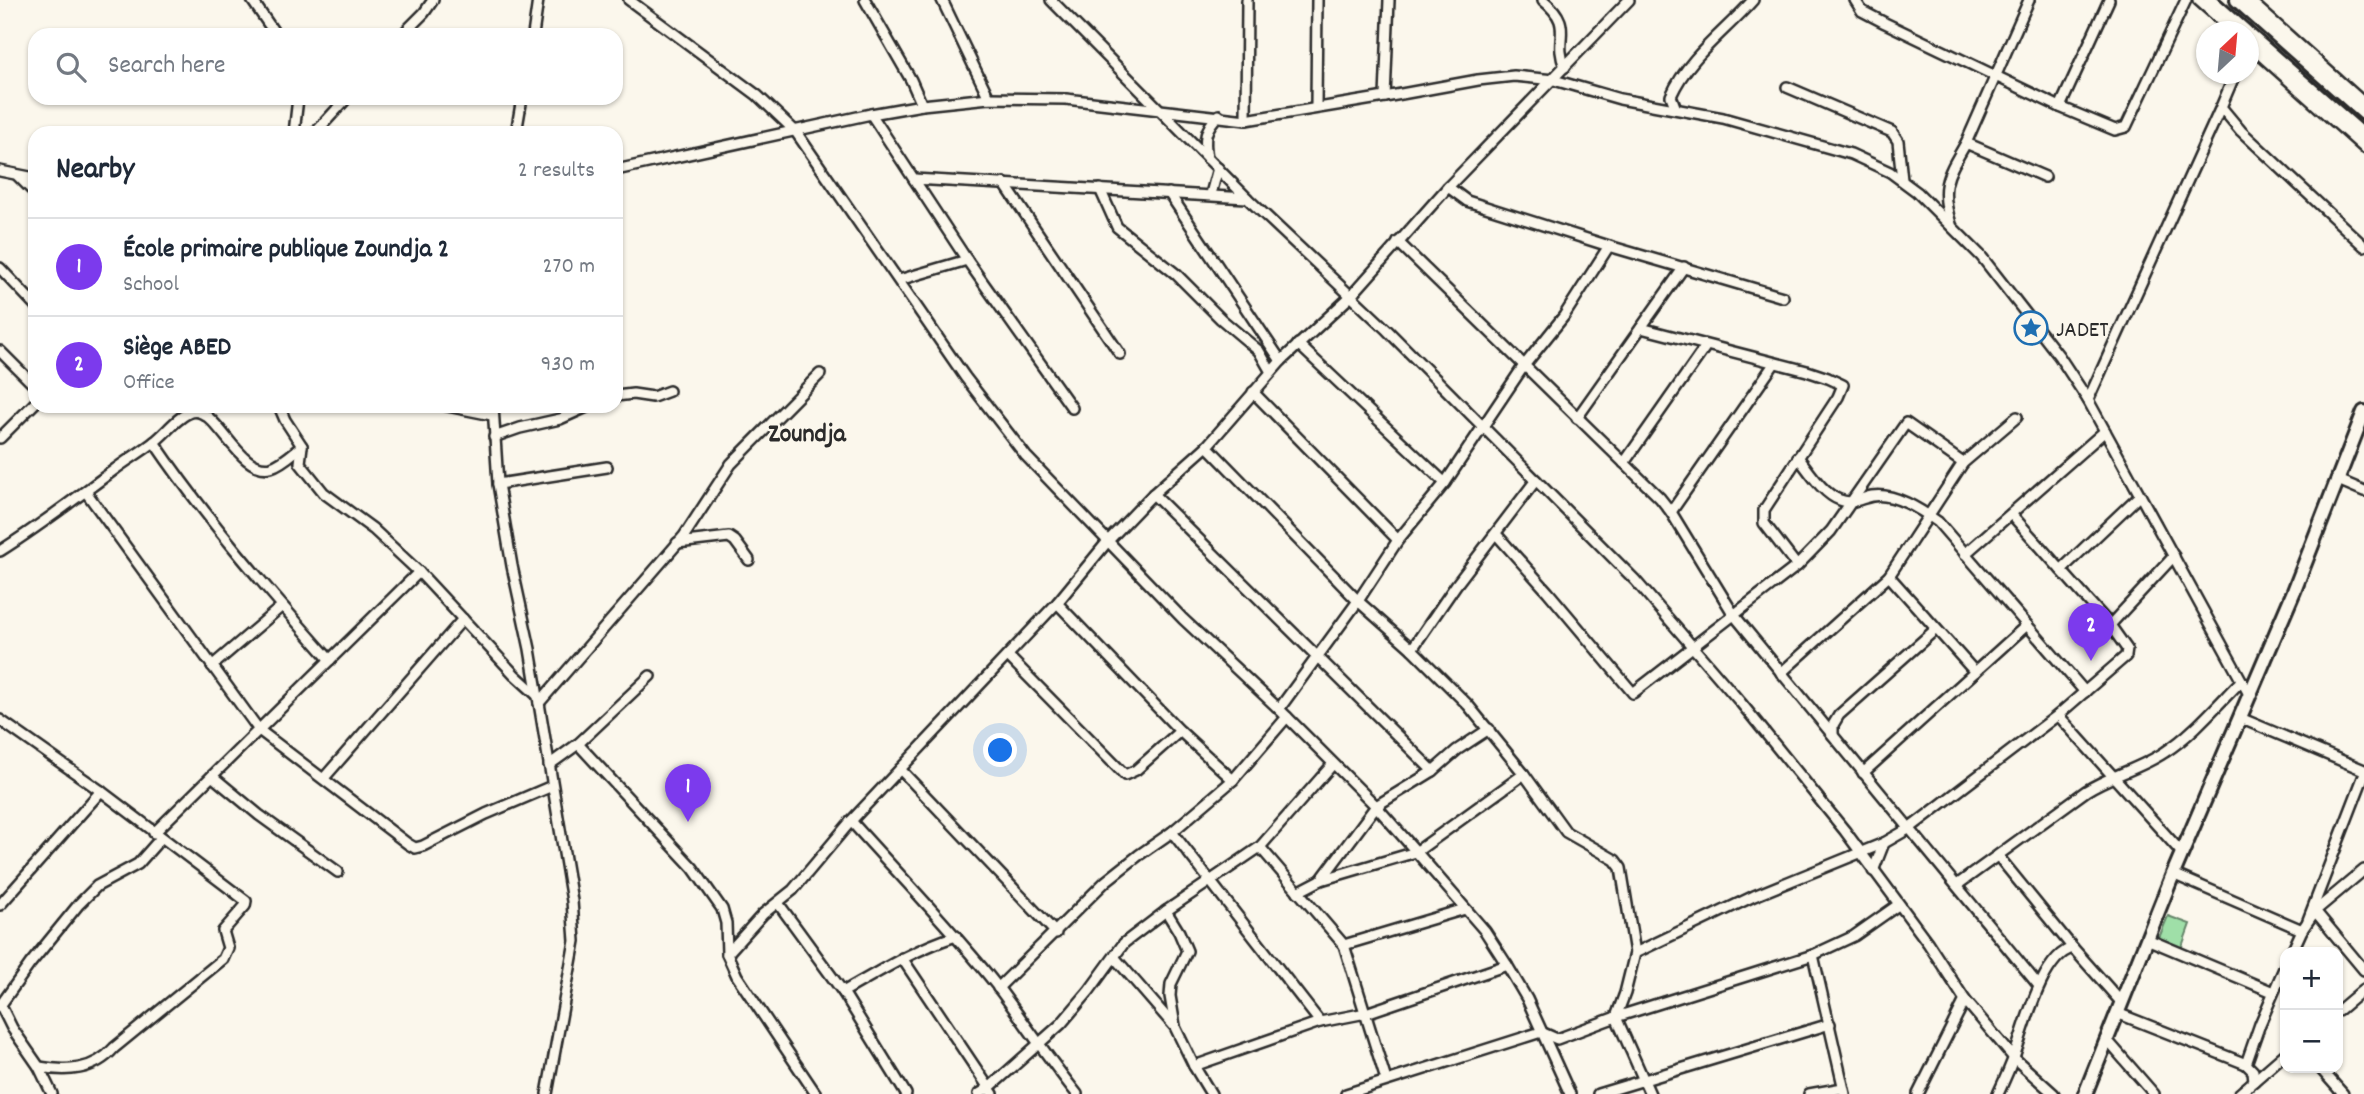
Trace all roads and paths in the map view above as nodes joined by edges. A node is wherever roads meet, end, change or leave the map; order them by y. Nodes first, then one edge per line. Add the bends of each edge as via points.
1 (252, 0) edge
2 (433, 0) edge
3 (538, 0) edge
4 (629, 0) edge
5 (865, 0) edge
6 (942, 0) edge
7 (1051, 0) edge
8 (1247, 0) edge
9 (1317, 0) edge
10 (1389, 0) edge
11 (1543, 0) edge
12 (1629, 0) edge
13 (1753, 0) edge
14 (1855, 0) edge
15 (2029, 0) edge
16 (2109, 0) edge
17 (2186, 0) edge
18 (2198, 0) edge
19 (2210, 0) edge
20 (2237, 0) edge
21 (2249, 0) edge
22 (2222, 21) edge
23 (2234, 21) edge
24 (271, 28) edge
25 (409, 28) edge
26 (534, 28) edge
27 (2259, 44) edge
28 (2259, 53) edge
29 (1564, 68) junction
30 (1994, 75) junction
31 (1554, 80) junction
32 (2231, 84) edge
33 (1787, 87) dead end
34 (1385, 97) junction
35 (989, 98) junction
36 (2364, 103) edge
37 (297, 105) edge
38 (341, 105) edge
39 (521, 105) edge
40 (922, 105) junction
41 (1315, 107) junction
42 (2060, 107) junction
43 (2221, 107) junction
44 (1156, 108) junction
45 (1676, 109) junction
46 (2364, 113) edge
47 (871, 114) junction
48 (1219, 115) junction
49 (1246, 120) junction
50 (295, 126) edge
51 (322, 126) edge
52 (517, 126) edge
53 (796, 132) junction
54 (2364, 136) edge
55 (1966, 143) junction
56 (2364, 148) edge
57 (1207, 158) junction
58 (1218, 168) junction
59 (623, 169) edge
60 (0, 171) edge
61 (18, 176) junction
62 (28, 177) edge
63 (2045, 177) dead end
64 (914, 179) junction
65 (1902, 180) junction
66 (1004, 183) junction
67 (28, 186) edge
68 (1448, 187) junction
69 (1100, 189) junction
70 (1169, 193) junction
71 (1211, 194) junction
72 (1247, 198) junction
73 (1952, 226) junction
74 (1398, 242) junction
75 (1609, 246) junction
76 (2364, 246) edge
77 (967, 260) junction
78 (1684, 267) junction
79 (0, 268) edge
80 (899, 280) junction
81 (1351, 296) junction
82 (1783, 297) dead end
83 (28, 298) edge
84 (1641, 328) junction
85 (1298, 344) junction
86 (1706, 346) junction
87 (0, 351) edge
88 (1120, 354) dead end
89 (1281, 362) junction
90 (1774, 364) junction
91 (1523, 367) junction
92 (1271, 372) junction
93 (820, 374) dead end
94 (28, 379) edge
95 (669, 391) dead end
96 (1253, 392) junction
97 (623, 395) edge
98 (2088, 400) junction
99 (1072, 408) dead end
100 (28, 410) edge
101 (2364, 412) edge
102 (188, 413) edge
103 (201, 413) edge
104 (282, 413) edge
105 (492, 413) edge
106 (573, 413) edge
107 (2017, 417) dead end
108 (1577, 418) junction
109 (1483, 426) junction
110 (2105, 431) junction
111 (494, 437) junction
112 (0, 438) edge
113 (154, 442) junction
114 (302, 446) junction
115 (1207, 446) junction
116 (1798, 457) junction
117 (1624, 463) junction
118 (1963, 463) junction
119 (607, 467) dead end
120 (2336, 479) junction
121 (1536, 480) junction
122 (1445, 483) junction
123 (498, 484) junction
124 (2364, 491) edge
125 (86, 492) junction
126 (1153, 494) junction
127 (2140, 495) junction
128 (1850, 503) junction
129 (1671, 512) junction
130 (2011, 514) junction
131 (1929, 515) junction
132 (1496, 534) junction
133 (1398, 540) junction
134 (1108, 541) junction
135 (677, 543) junction
136 (0, 551) edge
137 (1965, 554) junction
138 (2174, 556) junction
139 (749, 561) dead end
140 (1797, 566) junction
141 (2061, 570) junction
142 (419, 572) junction
143 (1889, 576) junction
144 (1358, 601) junction
145 (1057, 603) junction
146 (282, 606) junction
147 (1734, 615) junction
148 (463, 620) junction
149 (2027, 625) junction
150 (2110, 625) junction
151 (1936, 629) junction
152 (1691, 646) junction
153 (1412, 649) junction
154 (1008, 656) junction
155 (1317, 657) junction
156 (330, 660) junction
157 (212, 666) junction
158 (1975, 672) junction
159 (1781, 673) junction
160 (650, 676) dead end
161 (2241, 681) junction
162 (2085, 692) junction
163 (2250, 695) junction
164 (539, 699) junction
165 (1279, 709) junction
166 (2057, 715) junction
167 (1287, 717) junction
168 (2240, 718) junction
169 (0, 720) edge
170 (1489, 729) junction
171 (259, 730) junction
172 (1180, 731) junction
173 (1833, 736) junction
174 (578, 744) junction
175 (1333, 764) junction
176 (549, 765) junction
177 (900, 769) junction
178 (1433, 771) junction
179 (2364, 772) edge
180 (1863, 773) junction
181 (1524, 774) junction
182 (212, 776) junction
183 (2112, 776) junction
184 (324, 778) junction
185 (1233, 780) junction
186 (552, 786) junction
187 (101, 791) junction
188 (1376, 806) junction
189 (851, 821) junction
190 (1910, 828) junction
191 (1172, 832) junction
192 (157, 835) junction
193 (1884, 843) junction
194 (1260, 847) junction
195 (1416, 852) junction
196 (1860, 852) junction
197 (2182, 853) junction
198 (1998, 856) junction
199 (2364, 870) edge
200 (1873, 871) junction
201 (338, 872) dead end
202 (2173, 874) junction
203 (1321, 880) junction
204 (1209, 883) junction
205 (1956, 884) junction
206 (1298, 892) junction
207 (778, 903) junction
208 (0, 905) edge
209 (1898, 905) junction
210 (1465, 908) junction
211 (2315, 911) junction
212 (1166, 912) junction
213 (2308, 920) junction
214 (2302, 930) junction
215 (1056, 933) junction
216 (956, 936) junction
217 (2147, 939) junction
218 (1344, 944) junction
219 (2294, 947) edge
220 (2073, 948) junction
221 (1635, 953) junction
222 (727, 954) junction
223 (1813, 955) junction
224 (902, 958) junction
225 (1115, 958) junction
226 (1507, 965) junction
227 (2364, 970) edge
228 (2280, 977) edge
229 (2039, 986) junction
230 (998, 988) junction
231 (2364, 989) edge
232 (843, 992) junction
233 (2273, 992) junction
234 (1965, 1000) junction
235 (0, 1005) edge
236 (2343, 1006) edge
237 (2119, 1007) junction
238 (1366, 1013) junction
239 (1616, 1017) junction
240 (1320, 1022) junction
241 (1830, 1024) junction
242 (1175, 1027) junction
243 (1541, 1032) junction
244 (2107, 1040) junction
245 (1037, 1043) junction
246 (2014, 1058) junction
247 (2280, 1058) edge
248 (2246, 1064) junction
249 (1194, 1066) junction
250 (38, 1067) junction
251 (2324, 1073) edge
252 (1386, 1080) junction
253 (1643, 1080) junction
254 (2254, 1081) junction
255 (991, 1091) edge
256 (1844, 1091) edge
257 (2244, 1092) edge
258 (52, 1094) edge
259 (547, 1094) edge
260 (816, 1094) edge
261 (906, 1094) edge
262 (979, 1094) edge
263 (1077, 1094) edge
264 (1211, 1094) edge
265 (1346, 1094) edge
266 (1570, 1094) edge
267 (1598, 1094) edge
268 (1650, 1094) edge
269 (1809, 1094) edge
270 (1918, 1094) edge
271 (1998, 1094) edge
272 (2054, 1094) edge
273 (2085, 1094) edge
274 (2154, 1094) edge
275 (2343, 1094) edge

1 - 24 street
2 - 25 street
3 - 26 street
4 - 53 street via 757,95
5 - 40 street
6 - 35 street
7 - 44 street
8 - 49 street
9 - 41 street
10 - 34 street
11 - 29 street via 1561,20 1559,54
12 - 29 street
13 - 45 street via 1675,86 1671,96
14 - 30 street via 1862,11
15 - 30 street
16 - 42 street
17 - 42 street via 2126,127 2115,130
18 - 22 street
19 - 23 street
20 - 46 street
21 - 36 street
27 - 54 street
28 - 56 street
29 - 31 street
30 - 42 street
30 - 55 street
31 - 34 street via 1505,77
31 - 45 street
31 - 68 street
32 - 43 street
33 - 65 street via 1892,132 1898,141
34 - 41 street
35 - 40 street
35 - 44 street via 1066,99
37 - 50 street
38 - 51 street
39 - 52 street
40 - 47 street
41 - 49 street
43 - 76 street
43 - 98 street
44 - 48 street
44 - 57 street
45 - 65 street via 1851,154
47 - 53 street
47 - 64 street
48 - 49 street
48 - 57 street via 1205,135
53 - 59 street
53 - 80 street
55 - 63 street
55 - 73 street via 1944,190
57 - 58 street
58 - 71 street
58 - 72 street
60 - 61 street
61 - 62 street
61 - 67 street
64 - 66 street
64 - 77 street
65 - 73 street
66 - 69 street
66 - 88 street
68 - 74 street
68 - 75 street via 1467,201
69 - 70 street
69 - 92 street via 1117,227 1259,351
70 - 71 street
70 - 89 street
71 - 72 street
72 - 81 street
73 - 98 street via 2011,292
74 - 81 street
74 - 91 street
75 - 78 street
75 - 91 street via 1564,316
77 - 80 street
77 - 99 street
78 - 82 street
78 - 84 street
79 - 83 street
80 - 134 street via 1026,456
81 - 85 street
81 - 109 street
84 - 86 street
84 - 108 street
85 - 89 street
85 - 122 street
86 - 90 street
86 - 117 street
87 - 94 street
89 - 92 street
90 - 116 street via 1843,385
90 - 129 street
91 - 108 street
91 - 109 street
92 - 96 street
93 - 135 street via 731,464
95 - 97 street via 653,397
96 - 115 street
96 - 133 street
98 - 110 street
100 - 112 street
101 - 120 street
102 - 113 street
103 - 114 street via 257,466 278,464
104 - 114 street
105 - 111 street
106 - 111 street
107 - 118 street
108 - 117 street
109 - 121 street
109 - 122 street
110 - 127 street
110 - 130 street
111 - 123 street
113 - 125 street
113 - 146 street via 191,497
114 - 142 street via 300,463 324,493 373,529
115 - 126 street
115 - 144 street
116 - 128 street via 1832,496
116 - 140 street via 1764,510 1763,523
117 - 129 street
118 - 128 street via 1906,423
118 - 131 street
119 - 123 street
120 - 124 street
120 - 163 street
121 - 132 street
121 - 152 street via 1635,580
122 - 133 street
123 - 164 street
125 - 136 street
125 - 157 street
126 - 134 street
126 - 155 street
127 - 138 street
127 - 141 street
128 - 131 street via 1888,497
128 - 140 street
129 - 147 street
130 - 137 street
130 - 141 street
131 - 137 street
131 - 143 street
132 - 152 street via 1633,693
132 - 153 street
133 - 144 street
134 - 145 street
134 - 165 street
135 - 139 street via 729,537
135 - 164 street
137 - 149 street
138 - 150 street
138 - 161 street
140 - 147 street
141 - 150 street
142 - 148 street
142 - 156 street
143 - 151 street
143 - 159 street
144 - 153 street
144 - 155 street
145 - 154 street
145 - 172 street
146 - 156 street
146 - 157 street
147 - 152 street
147 - 159 street
148 - 164 street
148 - 184 street
149 - 158 street
149 - 162 street
150 - 162 street via 2128,652
151 - 158 street
151 - 173 street via 1839,715
152 - 196 street
153 - 170 street
154 - 172 street via 1125,775
154 - 177 street
155 - 165 street
155 - 178 street
156 - 171 street
157 - 171 street
158 - 180 street
159 - 173 street
160 - 174 street
161 - 163 street
161 - 183 street via 2167,751
162 - 166 street
163 - 168 street
164 - 176 street
165 - 167 street
166 - 183 street
166 - 190 street
167 - 175 street
167 - 185 street
168 - 179 street
168 - 197 street
169 - 187 street
170 - 178 street
170 - 181 street
171 - 182 street
171 - 184 street
172 - 185 street
173 - 180 street
174 - 176 street
174 - 222 street via 693,869 722,909
175 - 188 street
175 - 194 street
176 - 186 street
177 - 189 street
177 - 215 street
178 - 188 street
179 - 213 street
180 - 190 street
181 - 195 street
181 - 221 street via 1566,832 1621,867
182 - 192 street
182 - 201 street
183 - 197 street
183 - 198 street
184 - 186 street via 415,848
185 - 191 street
186 - 259 street via 569,875 575,941
187 - 192 street
187 - 208 street
188 - 195 street
188 - 203 street
189 - 207 street
189 - 216 street
190 - 193 street
190 - 205 street
191 - 204 street
191 - 215 street via 1106,881
192 - 235 street via 138,864 97,886 79,904
192 - 250 street via 246,901 223,931 226,954 102,1061 68,1070
193 - 196 street
193 - 200 street
194 - 204 street
194 - 206 street
195 - 203 street
195 - 210 street
196 - 200 street
196 - 221 street
197 - 202 street
198 - 205 street
198 - 220 street
199 - 211 street
200 - 209 street
202 - 214 street
202 - 217 street
203 - 206 street
204 - 212 street
204 - 240 street
205 - 229 street
206 - 218 street
207 - 222 street
207 - 232 street
209 - 223 street via 1854,936
209 - 234 street
210 - 218 street
210 - 226 street
211 - 213 street
211 - 227 street
212 - 225 street via 1124,943
212 - 242 street via 1187,951 1171,984
213 - 214 street
214 - 219 street
215 - 230 street
216 - 224 street
216 - 230 street
217 - 233 street
217 - 237 street
218 - 238 street
220 - 229 street via 2060,954
220 - 237 street
221 - 239 street
222 - 260 street
223 - 239 street
223 - 241 street
224 - 232 street
224 - 255 street
225 - 242 street
225 - 245 street via 1060,1024
226 - 238 street
226 - 243 street
228 - 233 street
229 - 246 street
230 - 245 street
231 - 236 street
232 - 261 street
233 - 248 street
234 - 246 street
234 - 270 street
235 - 250 street
237 - 244 street
237 - 248 street
238 - 240 street
238 - 252 street
239 - 243 street via 1557,1039
239 - 253 street
240 - 249 street
241 - 253 street
241 - 256 street
242 - 249 street
243 - 252 street
243 - 266 street
244 - 273 street
244 - 274 street
245 - 255 street
245 - 263 street
246 - 271 street
246 - 272 street
247 - 254 street
248 - 254 street
249 - 264 street
250 - 258 street
251 - 275 street
252 - 265 street
253 - 267 street
253 - 268 street
254 - 257 street
255 - 262 street
256 - 269 street

